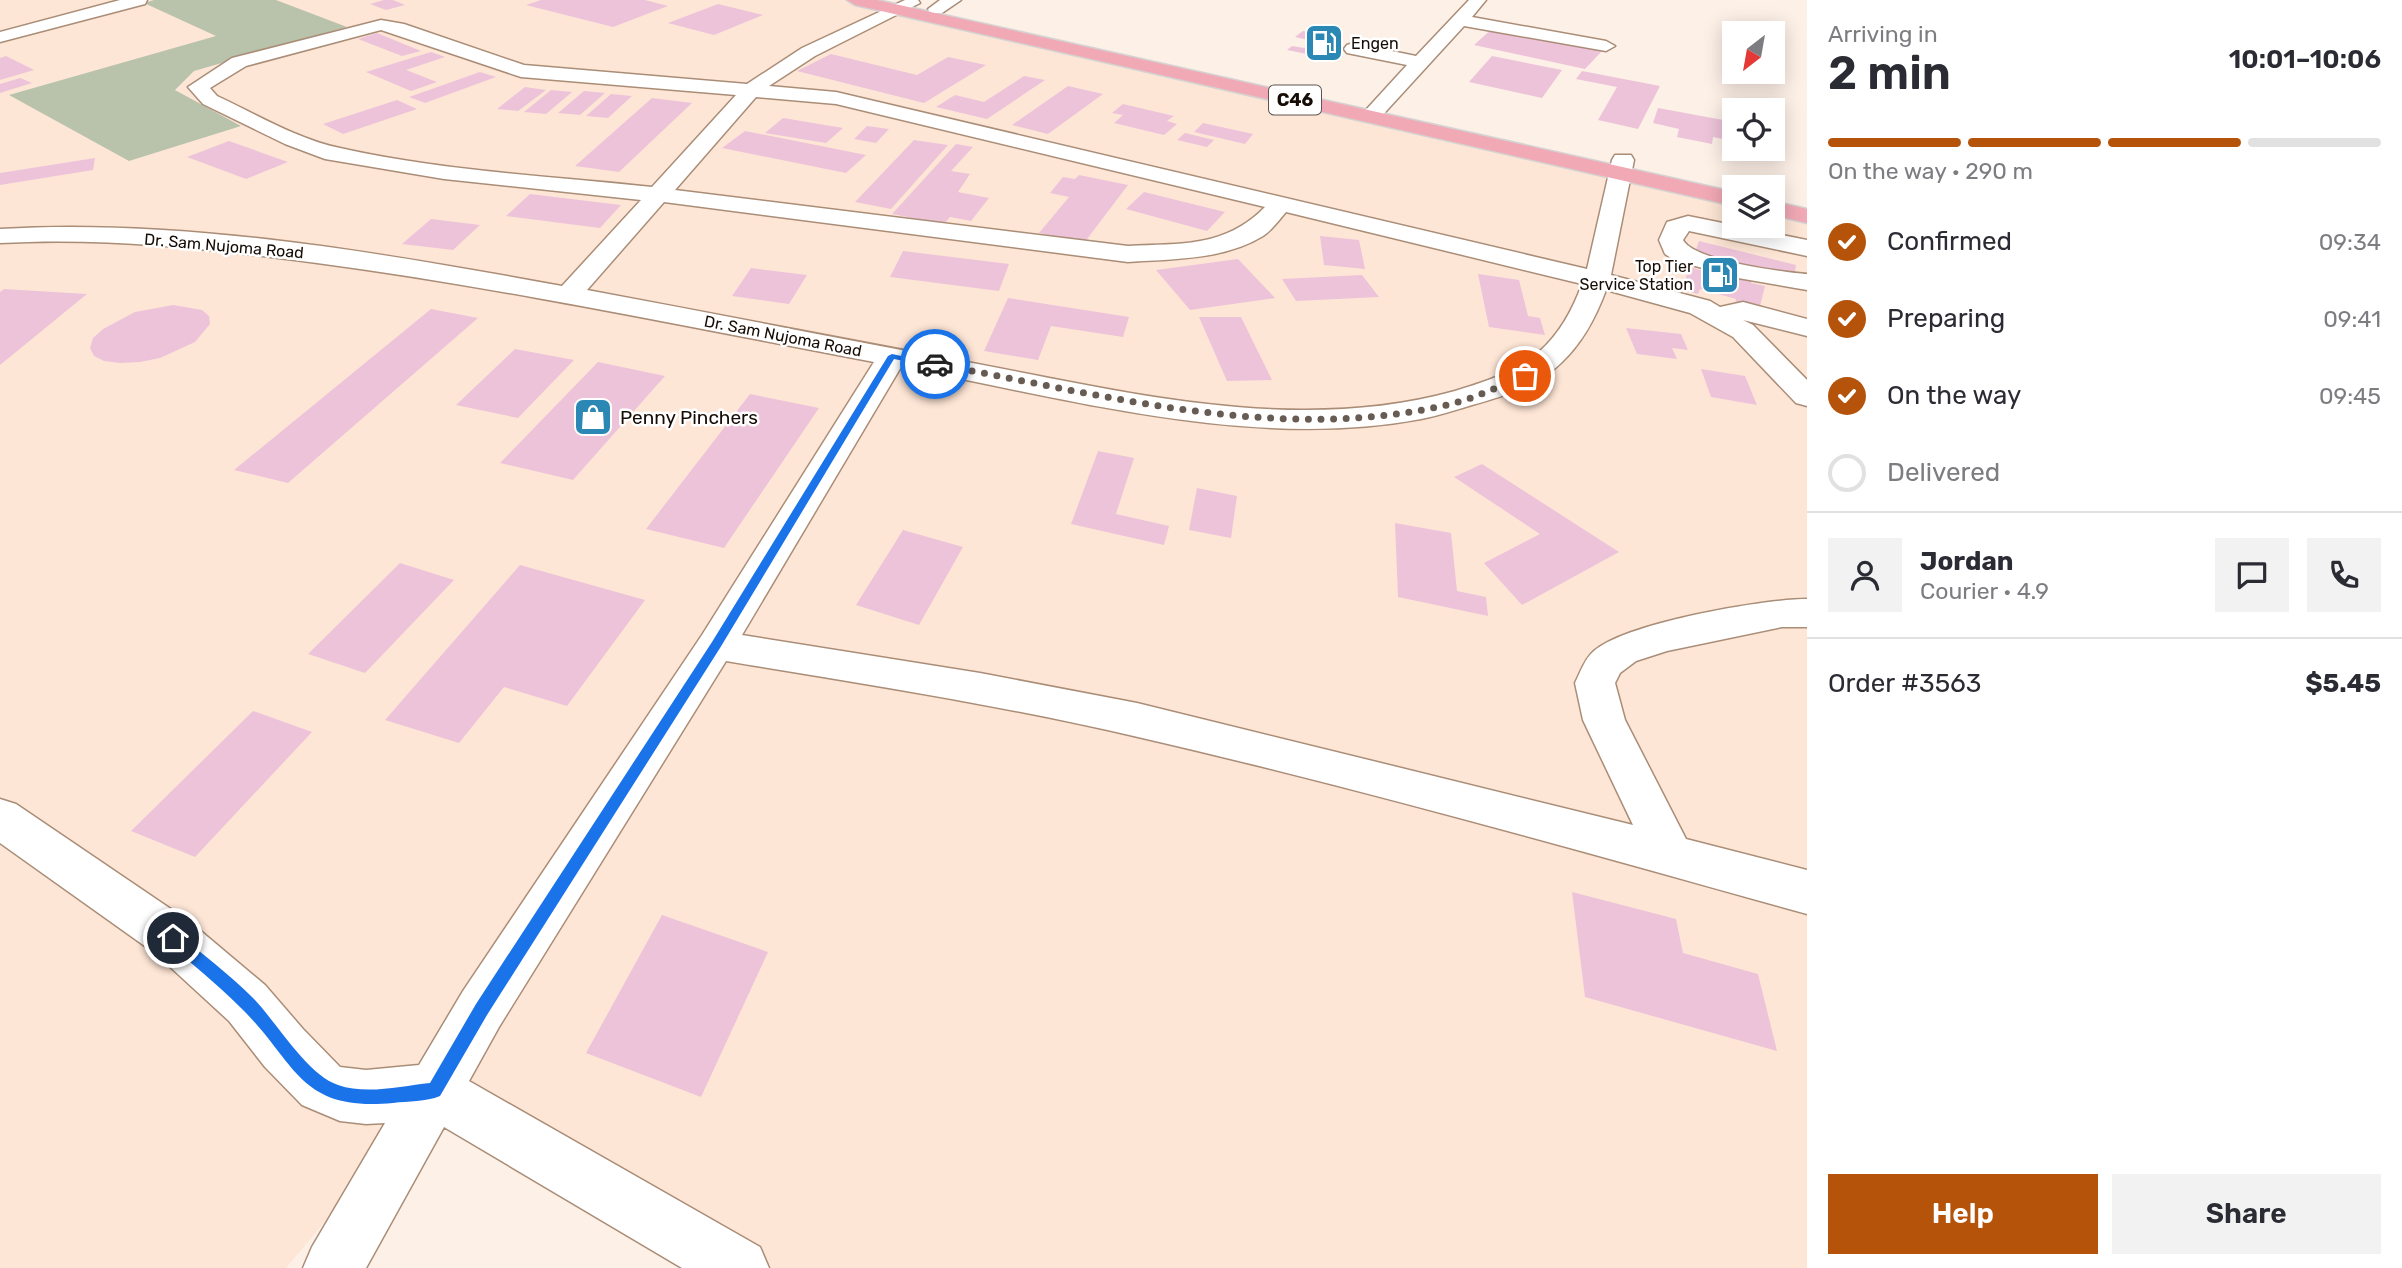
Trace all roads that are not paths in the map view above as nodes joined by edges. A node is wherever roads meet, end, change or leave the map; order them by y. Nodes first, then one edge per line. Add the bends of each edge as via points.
1 (139, 0) edge
2 (855, 0) edge
3 (1478, 0) edge
4 (903, 4) edge
5 (945, 4) edge
6 (1458, 23) junction
7 (0, 37) edge
8 (1606, 46) dead end
9 (1353, 49) dead end
10 (1418, 62) junction
11 (752, 90) junction
12 (1375, 111) junction
13 (1621, 166) junction
14 (1722, 184) edge
15 (661, 195) junction
16 (1722, 195) edge
17 (1785, 197) edge
18 (1807, 202) edge
19 (1281, 204) junction
20 (1785, 211) edge
21 (1807, 216) edge
22 (0, 236) edge
23 (1807, 248) edge
24 (1598, 280) junction
25 (1807, 282) edge
26 (568, 295) junction
27 (1730, 322) junction
28 (1807, 328) edge
29 (892, 356) junction
30 (1807, 397) edge
31 (1807, 613) edge
32 (716, 645) junction
33 (0, 818) edge
34 (1671, 856) junction
35 (1807, 891) edge
36 (435, 1091) junction
37 (333, 1268) edge
38 (739, 1268) edge

1 - 7 street
2 - 4 main road, C46
3 - 6 street
4 - 5 main road, C46
4 - 11 street via 804,53
4 - 12 main road, C46
5 - 12 main road, C46
6 - 8 street
6 - 10 street
9 - 10 street
10 - 12 street
11 - 15 street
11 - 15 street via 521,71 381,25 239,62 198,88 210,100 333,153 444,172
11 - 19 street via 848,100
12 - 13 main road, C46
13 - 14 main road, C46
13 - 16 main road, C46
13 - 24 street, Dr. Sam Nujoma Road
15 - 19 street via 1128,254 1231,243 1257,229
15 - 26 street
17 - 18 main road
19 - 24 street
20 - 21 main road
22 - 26 street, Dr. Sam Nujoma Road via 81,233 213,243 351,259
23 - 25 street via 1688,223 1676,227 1671,240 1675,250 1690,257
24 - 27 street via 1700,307
24 - 29 street, Dr. Sam Nujoma Road via 1571,339 1525,376 1452,404 1376,416 1235,416
26 - 29 street, Dr. Sam Nujoma Road
27 - 28 street via 1731,311 1743,310
27 - 30 street
29 - 32 street
31 - 34 street via 1782,613 1663,637 1622,650 1605,663 1595,683 1604,720
32 - 34 street via 1135,720
32 - 36 street via 481,1010
33 - 36 street via 173,938 247,1003 321,1086 366,1097
34 - 35 street
36 - 37 street
36 - 38 street

